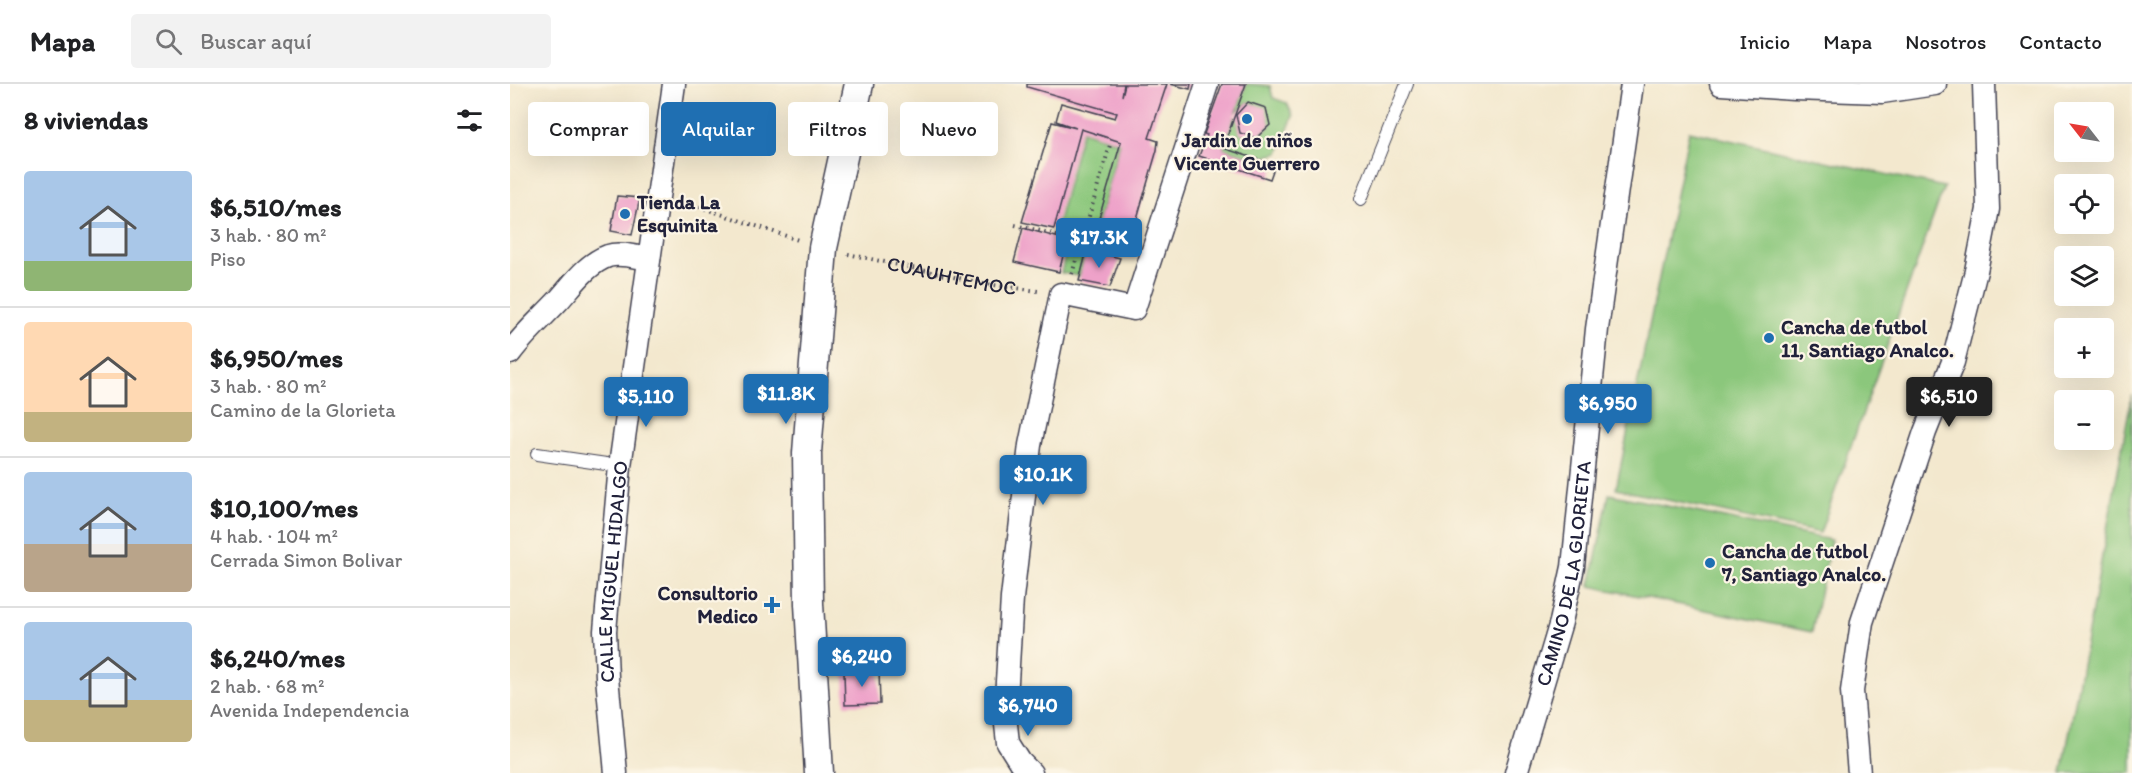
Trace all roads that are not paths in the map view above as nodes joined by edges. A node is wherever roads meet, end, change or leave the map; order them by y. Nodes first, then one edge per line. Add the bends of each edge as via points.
1 (674, 84) edge
2 (859, 84) edge
3 (1207, 84) edge
4 (1407, 84) edge
5 (1632, 84) edge
6 (1721, 84) edge
7 (1935, 84) edge
8 (1984, 84) edge
9 (1361, 199) dead end
10 (649, 259) junction
11 (510, 353) edge
12 (537, 454) dead end
13 (620, 466) junction
14 (616, 773) edge
15 (819, 773) edge
16 (1031, 773) edge
17 (1516, 773) edge
18 (1859, 773) edge

1 - 10 street, CALLE MIGUEL HIDALGO
2 - 15 street via 823,248 807,453 809,604
3 - 16 street via 1134,309 1061,294 1030,445 1012,598 1005,716 1008,743
4 - 9 lane
5 - 17 street, CAMINO DE LA GLORIETA via 1597,330 1573,567 1561,622
6 - 7 street via 1882,92
8 - 18 street via 1988,209 1953,362 1925,432 1862,622 1852,691
10 - 11 street via 609,256 592,265
10 - 13 street, CALLE MIGUEL HIDALGO
12 - 13 lane
13 - 14 street, CALLE MIGUEL HIDALGO via 605,631

